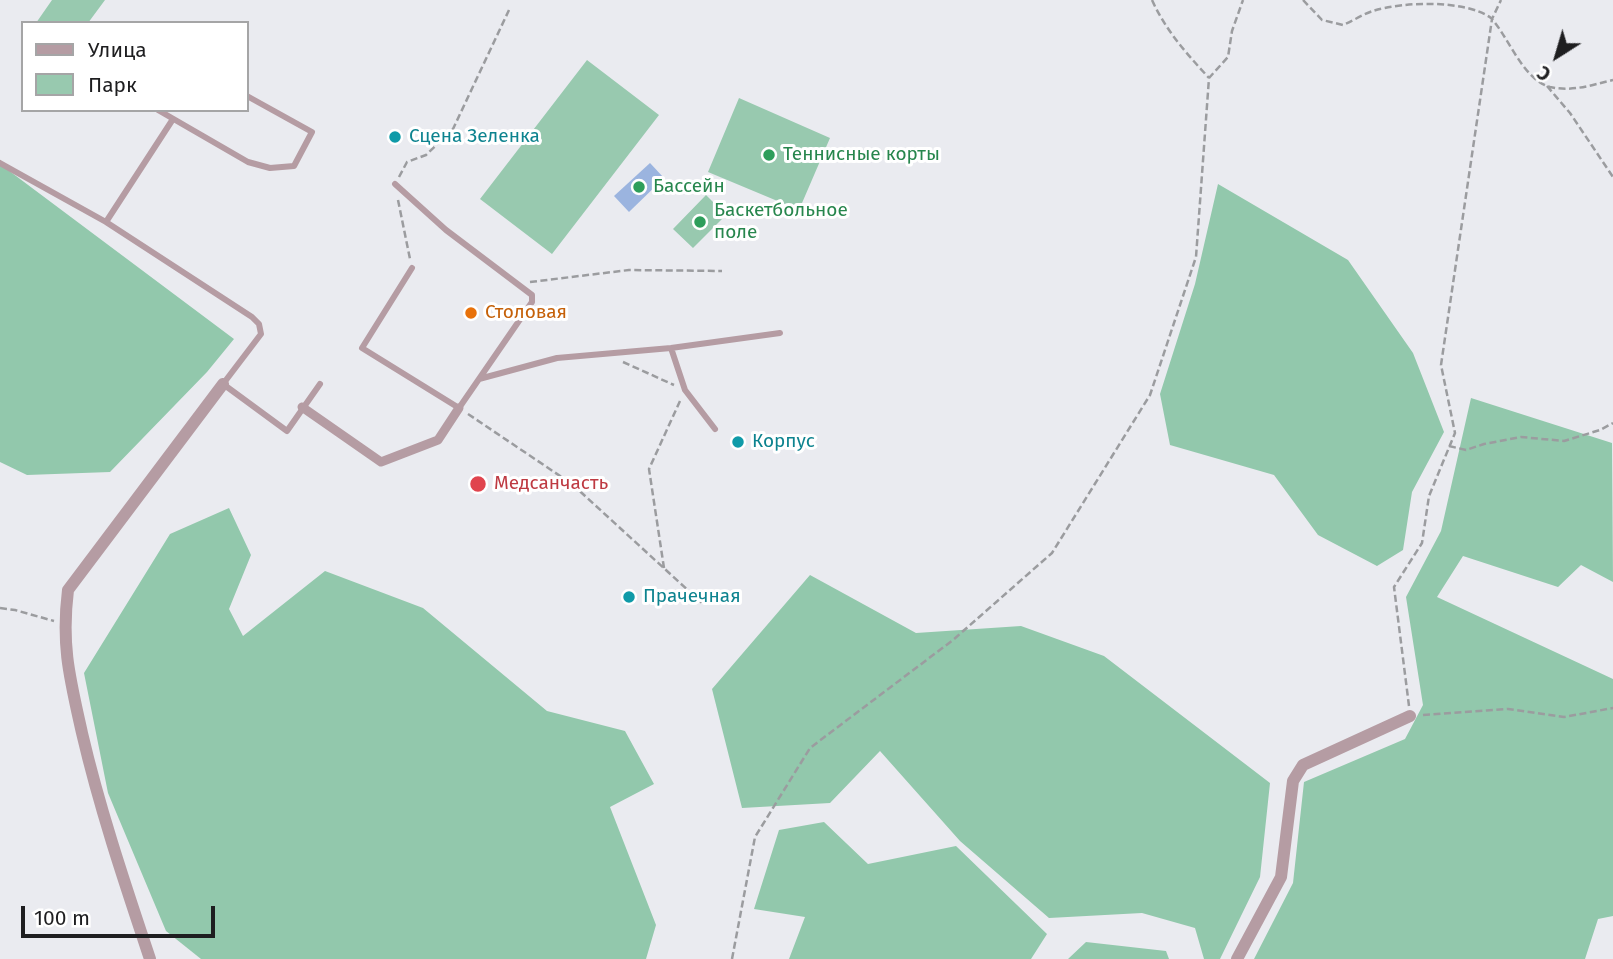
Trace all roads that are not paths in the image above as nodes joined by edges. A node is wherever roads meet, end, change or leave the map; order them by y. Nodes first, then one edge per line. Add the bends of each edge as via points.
1 (248, 97) edge
2 (161, 112) edge
3 (173, 119) junction
4 (0, 163) edge
5 (395, 184) road end
6 (106, 222) junction
7 (412, 268) road end
8 (780, 333) dead end
9 (671, 348) junction
10 (479, 379) junction
11 (223, 384) junction
12 (320, 384) dead end
13 (302, 407) junction
14 (459, 408) junction
15 (715, 429) dead end
16 (1410, 716) road end
17 (150, 959) edge
18 (1237, 959) edge

1 - 3 lane via 312,132 294,166 271,169 248,162
2 - 3 lane
3 - 6 lane
4 - 6 lane
5 - 10 lane via 446,230 532,295 533,302
6 - 11 lane via 258,324 261,334
7 - 14 lane via 362,348
8 - 9 lane
9 - 10 lane via 557,358
9 - 15 lane via 685,390
10 - 14 lane
11 - 13 lane via 287,430
11 - 17 street via 68,590 66,664 96,792
12 - 13 lane
13 - 14 street via 382,461 438,440
16 - 18 street via 1304,765 1293,781 1280,877

